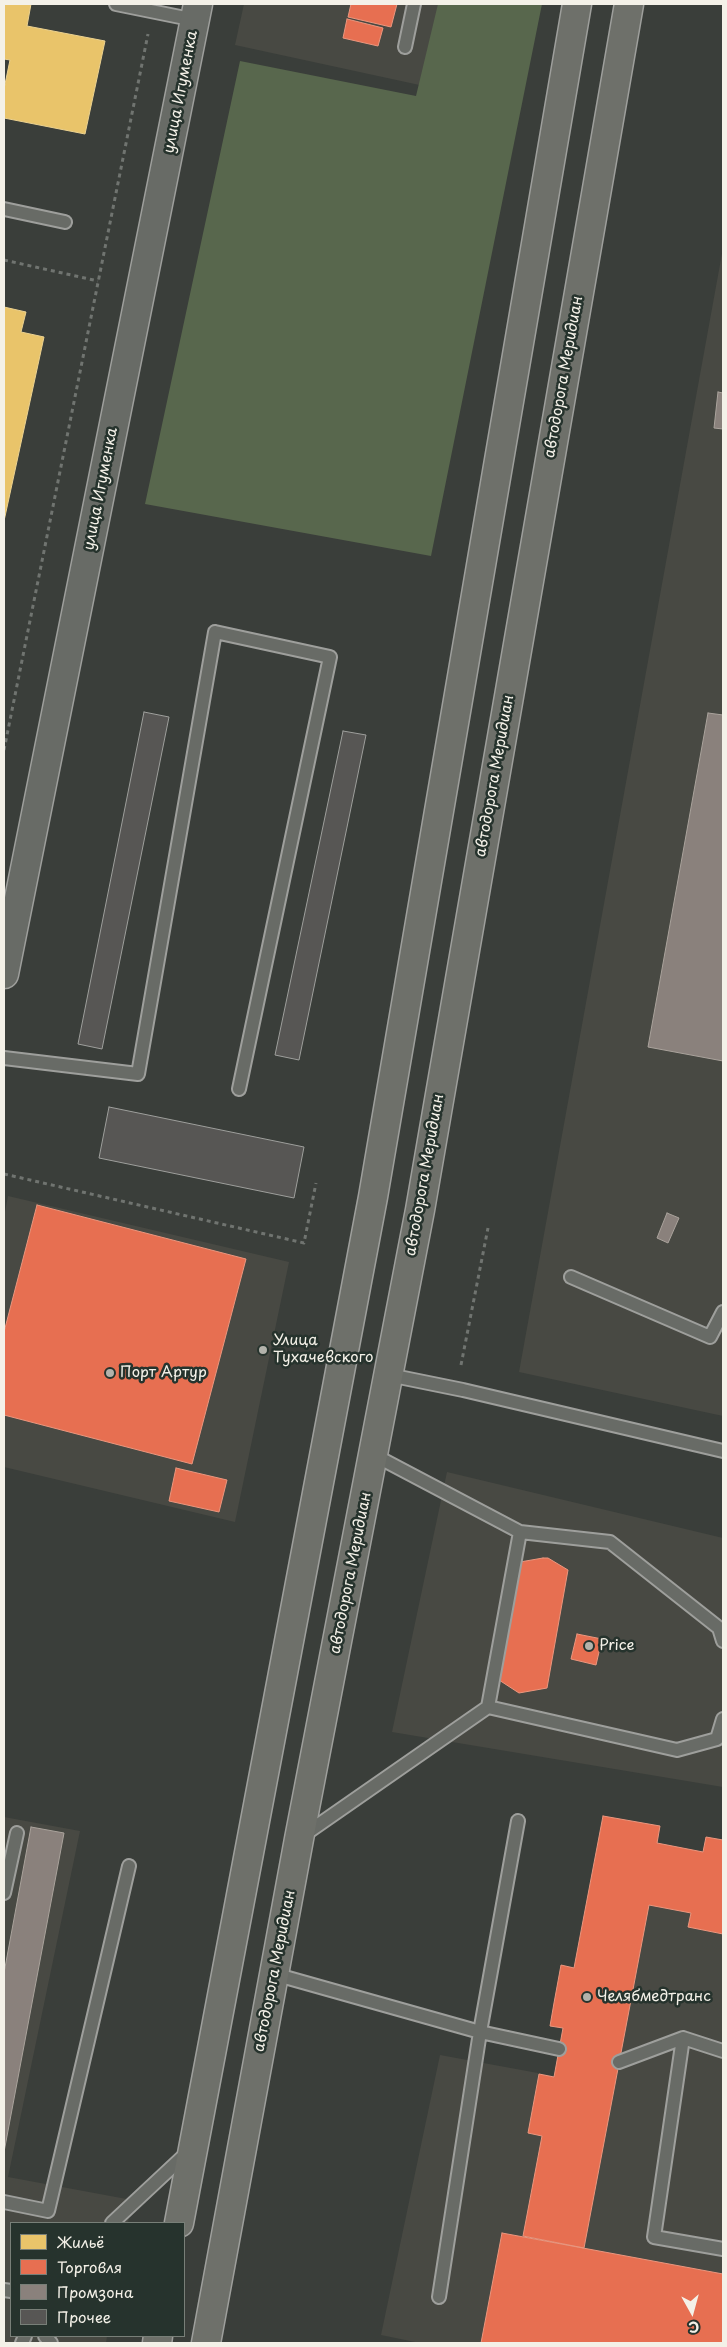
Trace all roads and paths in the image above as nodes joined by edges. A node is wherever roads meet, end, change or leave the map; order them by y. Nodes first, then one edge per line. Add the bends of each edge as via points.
1 (116, 4) edge
2 (414, 4) edge
3 (577, 4) edge
4 (629, 4) edge
5 (153, 11) junction
6 (196, 12) edge
7 (405, 47) dead end
8 (4, 209) edge
9 (65, 222) dead end
10 (4, 260) edge
11 (98, 281) junction
12 (4, 750) edge
13 (4, 974) edge
14 (4, 1058) edge
15 (239, 1089) dead end
16 (4, 1174) edge
17 (316, 1183) dead end
18 (488, 1228) dead end
19 (571, 1277) dead end
20 (723, 1312) edge
21 (389, 1375) junction
22 (463, 1390) junction
23 (723, 1451) edge
24 (374, 1455) junction
25 (520, 1532) junction
26 (723, 1641) edge
27 (488, 1707) junction
28 (723, 1719) edge
29 (518, 1821) dead end
30 (17, 1833) dead end
31 (299, 1839) junction
32 (130, 1866) dead end
33 (4, 1893) edge
34 (274, 1974) junction
35 (480, 2032) junction
36 (684, 2038) junction
37 (559, 2049) dead end
38 (723, 2051) edge
39 (620, 2062) dead end
40 (194, 2147) junction
41 (4, 2202) edge
42 (113, 2222) edge
43 (179, 2222) edge
44 (723, 2249) edge
45 (439, 2297) dead end
46 (206, 2343) edge

1 - 5 lane
2 - 7 lane
3 - 40 main road via 373,1197
4 - 21 main road, автодорога Меридиан
5 - 6 lane
5 - 11 path
6 - 13 street, улица Игуменка
8 - 9 lane
10 - 11 path
11 - 12 path
14 - 15 lane via 138,1074 214,632 330,657
16 - 17 path via 304,1243
18 - 22 path via 461,1361
19 - 20 lane via 710,1337
21 - 22 lane
21 - 24 main road, автодорога Меридиан
22 - 23 lane
24 - 25 lane
24 - 31 main road, автодорога Меридиан
25 - 26 lane via 610,1542 719,1628
25 - 27 lane
27 - 28 lane via 677,1750 717,1739
27 - 31 lane
29 - 35 lane
30 - 33 lane
31 - 34 main road, автодорога Меридиан
32 - 41 lane via 48,2211
34 - 35 lane
34 - 46 main road, автодорога Меридиан
35 - 37 lane
35 - 45 lane
36 - 38 lane
36 - 39 lane
36 - 44 lane via 654,2237
40 - 42 lane
40 - 43 main road

